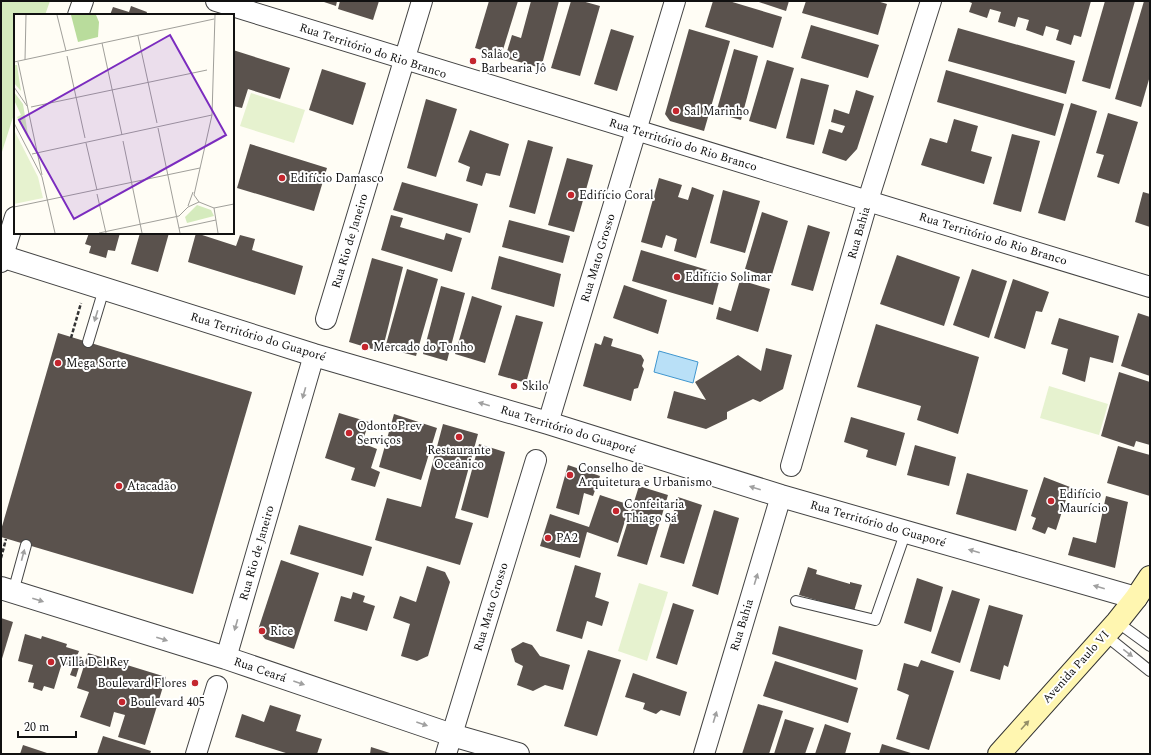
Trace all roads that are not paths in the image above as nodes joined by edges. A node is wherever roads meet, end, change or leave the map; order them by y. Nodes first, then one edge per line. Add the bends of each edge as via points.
1 (83, 1) edge
2 (216, 1) edge
3 (422, 1) edge
4 (676, 1) edge
5 (931, 1) edge
6 (78, 14) edge
7 (404, 61) junction
8 (637, 131) junction
9 (868, 200) junction
10 (14, 218) edge
11 (14, 220) edge
12 (1, 235) edge
13 (2, 258) edge
14 (95, 286) junction
15 (1150, 287) edge
16 (326, 320) dead end
17 (88, 342) dead end
18 (314, 355) junction
19 (548, 423) junction
20 (536, 460) dead end
21 (791, 466) dead end
22 (781, 496) junction
23 (906, 532) junction
24 (26, 545) dead end
25 (1150, 577) edge
26 (7, 590) edge
27 (1136, 598) junction
28 (796, 601) dead end
29 (1111, 629) junction
30 (1150, 646) edge
31 (226, 658) junction
32 (1150, 671) edge
33 (217, 686) dead end
34 (449, 744) edge
35 (196, 754) edge
36 (518, 754) edge
37 (704, 754) edge
38 (999, 754) edge

1 - 6 street
2 - 7 street, Rua Território do Rio Branco
3 - 7 street, Rua Rio de Janeiro
4 - 8 street, Rua Mato Grosso
5 - 9 street, Rua Bahia
7 - 8 street, Rua Território do Rio Branco
7 - 16 street, Rua Rio de Janeiro
8 - 9 street, Rua Território do Rio Branco
8 - 19 street, Rua Mato Grosso
9 - 15 street, Rua Território do Rio Branco
9 - 21 street, Rua Bahia
10 - 12 street
11 - 13 street
13 - 14 street, Rua Território do Guaporé
14 -> 17 lane
14 - 18 street, Rua Território do Guaporé
19 -> 18 street, Rua Território do Guaporé
18 -> 31 street, Rua Rio de Janeiro
22 -> 19 street, Rua Território do Guaporé
20 - 34 street, Rua Mato Grosso
22 - 23 street, Rua Território do Guaporé
37 -> 22 street, Rua Bahia
27 -> 23 street, Rua Território do Guaporé
23 - 28 lane via 875,620
26 -> 24 lane
25 - 27 main road, Avenida Paulo VI
26 -> 31 street, Rua Ceará
27 - 29 main road, Avenida Paulo VI
29 - 30 lane
29 -> 32 lane
38 -> 29 main road, Avenida Paulo VI
31 -> 34 street, Rua Ceará
33 - 35 street
34 - 36 street, Rua Ceará

